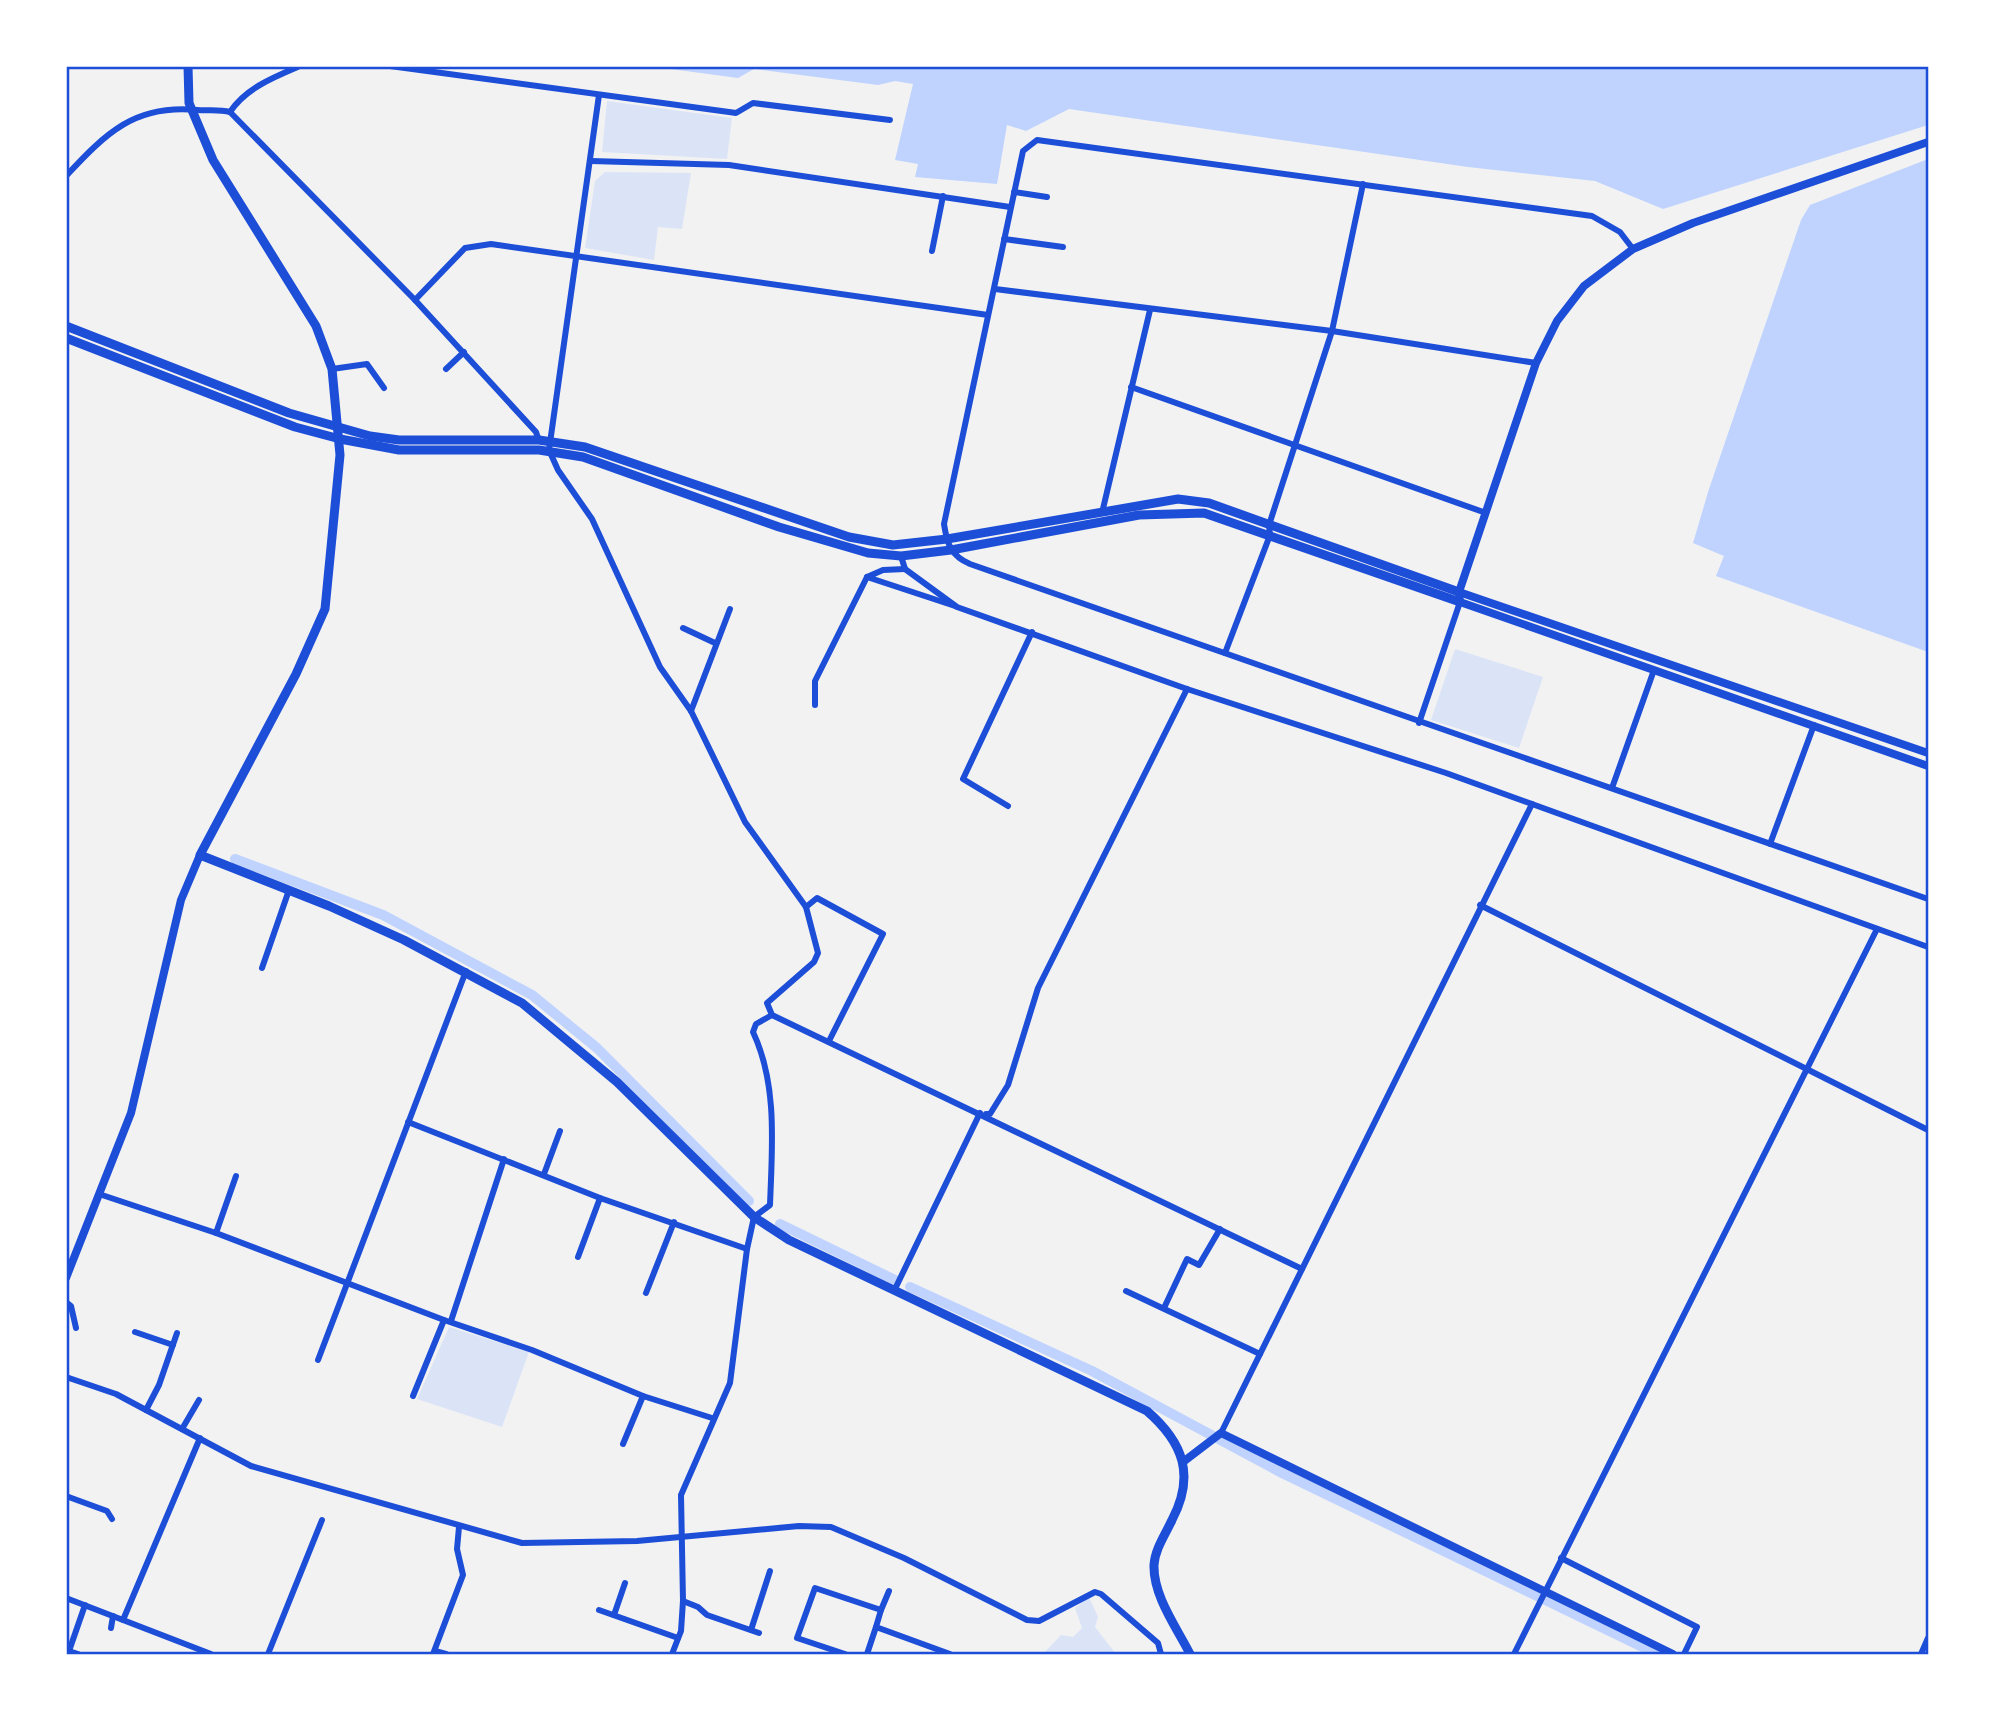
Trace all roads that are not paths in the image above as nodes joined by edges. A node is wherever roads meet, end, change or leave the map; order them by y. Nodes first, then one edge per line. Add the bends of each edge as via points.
1 (188, 66) edge
2 (300, 66) edge
3 (390, 66) edge
4 (599, 95) junction
5 (230, 112) junction
6 (890, 120) dead end
7 (1928, 142) edge
8 (591, 161) junction
9 (66, 176) edge
10 (1363, 184) junction
11 (1014, 192) junction
12 (943, 196) junction
13 (1048, 197) dead end
14 (1010, 207) junction
15 (1004, 239) junction
16 (1063, 247) dead end
17 (1633, 249) junction
18 (932, 251) dead end
19 (576, 256) junction
20 (995, 289) junction
21 (415, 300) junction
22 (1150, 310) junction
23 (988, 315) junction
24 (66, 326) edge
25 (1332, 331) junction
26 (66, 338) edge
27 (464, 352) junction
28 (1536, 363) junction
29 (332, 369) junction
30 (446, 369) dead end
31 (1131, 387) junction
32 (384, 388) dead end
33 (339, 427) junction
34 (340, 439) junction
35 (544, 446) junction
36 (1294, 447) junction
37 (1102, 511) junction
38 (1486, 513) junction
39 (1100, 522) junction
40 (1269, 530) junction
41 (947, 539) junction
42 (951, 550) junction
43 (901, 556) junction
44 (905, 569) junction
45 (867, 577) junction
46 (1460, 597) junction
47 (957, 607) junction
48 (730, 610) dead end
49 (683, 628) dead end
50 (1032, 632) junction
51 (715, 643) junction
52 (1225, 653) junction
53 (1654, 670) junction
54 (1186, 689) junction
55 (815, 705) dead end
56 (691, 711) junction
57 (1419, 723) junction
58 (1814, 725) junction
59 (1928, 753) edge
60 (1928, 765) edge
61 (1612, 788) junction
62 (1532, 804) junction
63 (1008, 806) dead end
64 (1770, 844) junction
65 (200, 855) junction
66 (289, 890) junction
67 (1928, 899) edge
68 (1480, 905) junction
69 (806, 907) junction
70 (1877, 929) junction
71 (1928, 947) edge
72 (262, 968) dead end
73 (466, 971) junction
74 (772, 1015) junction
75 (830, 1041) junction
76 (1807, 1071) junction
77 (980, 1114) junction
78 (408, 1122) junction
79 (1928, 1130) edge
80 (560, 1131) dead end
81 (504, 1159) junction
82 (544, 1174) junction
83 (236, 1176) dead end
84 (99, 1194) junction
85 (600, 1198) junction
86 (754, 1217) junction
87 (674, 1222) junction
88 (1220, 1228) junction
89 (215, 1233) junction
90 (747, 1249) junction
91 (578, 1257) dead end
92 (1302, 1269) junction
93 (66, 1278) edge
94 (347, 1282) junction
95 (895, 1289) junction
96 (1126, 1290) dead end
97 (646, 1293) dead end
98 (66, 1302) edge
99 (1164, 1308) junction
100 (447, 1321) junction
101 (76, 1328) dead end
102 (135, 1332) dead end
103 (177, 1333) dead end
104 (173, 1345) junction
105 (1260, 1354) junction
106 (318, 1360) dead end
107 (66, 1377) edge
108 (413, 1396) dead end
109 (643, 1396) junction
110 (199, 1400) dead end
111 (146, 1410) junction
112 (712, 1418) junction
113 (182, 1429) junction
114 (1221, 1434) junction
115 (200, 1438) junction
116 (623, 1444) dead end
117 (1183, 1462) junction
118 (66, 1496) edge
119 (112, 1519) dead end
120 (322, 1520) dead end
121 (459, 1527) junction
122 (680, 1536) junction
123 (1561, 1558) junction
124 (771, 1571) dead end
125 (625, 1583) dead end
126 (1546, 1589) junction
127 (889, 1591) dead end
128 (66, 1598) edge
129 (682, 1601) junction
130 (85, 1605) junction
131 (599, 1610) dead end
132 (881, 1610) junction
133 (614, 1615) junction
134 (113, 1616) junction
135 (123, 1620) junction
136 (876, 1627) junction
137 (111, 1628) dead end
138 (751, 1630) junction
139 (759, 1633) dead end
140 (678, 1638) junction
141 (1928, 1638) edge
142 (434, 1653) edge
143 (78, 1654) edge
144 (211, 1654) edge
145 (268, 1654) edge
146 (446, 1654) edge
147 (673, 1654) edge
148 (845, 1654) edge
149 (867, 1654) edge
150 (950, 1654) edge
151 (1160, 1654) edge
152 (1190, 1654) edge
153 (1514, 1654) edge
154 (1673, 1654) edge
155 (1684, 1654) edge
156 (1921, 1654) edge

1 - 29 main road via 194,121 213,160 316,326
2 - 5 street via 267,80
3 - 4 street
4 - 6 street via 736,113 753,103
4 - 8 street
5 - 9 street via 163,108 136,117 104,136
5 - 21 street
7 - 17 street via 1693,223
8 - 12 street via 729,165
8 - 19 street
10 - 11 street via 1037,140 1023,151
10 - 17 street via 1592,216 1620,232
10 - 25 street
11 - 13 street
11 - 14 street
12 - 14 street
12 - 18 street
14 - 15 street
15 - 16 street
15 - 20 street
17 - 28 street via 1584,286 1557,321
19 - 21 street via 476,244 464,248
19 - 23 street
19 - 35 street
20 - 22 street
20 - 23 street
21 - 27 street
22 - 25 street
22 - 31 street
23 - 41 street via 944,524
24 - 33 main road via 289,413
25 - 28 street
25 - 36 street
26 - 34 main road
27 - 30 street
27 - 35 street
28 - 38 street
29 - 32 street via 367,364
29 - 33 main road
31 - 36 street
31 - 37 street
33 - 34 main road
33 - 35 main road via 399,440
34 - 35 main road via 398,450
34 - 65 main road via 325,609 296,674
35 - 41 main road via 584,447 867,543
35 - 43 main road via 838,547
35 - 56 street via 592,519 660,667
36 - 38 street
36 - 40 street
37 - 39 street
37 - 40 main road via 1178,499 1209,503
37 - 41 main road
38 - 46 street
39 - 40 main road via 1151,514 1204,513
39 - 42 main road
40 - 46 main road
40 - 52 street
41 - 42 street
42 - 43 main road
42 - 52 street via 970,564
43 - 44 street
44 - 45 street via 883,570
44 - 47 street
45 - 47 street
45 - 55 street via 815,681
46 - 53 street
46 - 57 street
46 - 59 street
47 - 50 street
48 - 51 street
49 - 51 street
50 - 54 street
50 - 63 street via 963,779
51 - 56 street
52 - 57 street
53 - 58 street
53 - 61 street
54 - 62 street
54 - 77 street via 1038,988 1009,1085 990,1114
56 - 69 street via 745,822
57 - 61 street
58 - 60 street
58 - 64 street
61 - 64 street
62 - 68 street
62 - 70 street
64 - 67 street
65 - 66 main road
65 - 84 street via 181,900 131,1113
66 - 72 street
66 - 73 main road
68 - 76 street
68 - 92 street
69 - 74 street via 818,953 814,962 767,1003
69 - 75 street via 817,898 883,934
70 - 71 street
70 - 76 street
73 - 78 street
73 - 86 main road via 522,1003 617,1082
74 - 75 street
74 - 86 street via 756,1024 753,1032 763,1060 772,1137 770,1205
75 - 77 street
76 - 79 street
76 - 123 street
77 - 88 street
77 - 95 street
78 - 81 street
78 - 94 street
80 - 82 street
81 - 82 street
81 - 100 street
82 - 85 street
83 - 89 street
84 - 89 street
84 - 93 street
85 - 87 street
85 - 91 street
86 - 90 street
86 - 95 main road via 789,1240
87 - 90 street
87 - 97 street
88 - 92 street
88 - 99 street via 1199,1265 1187,1259
89 - 94 street
90 - 112 street via 730,1383
92 - 105 street
94 - 100 street
94 - 106 street
95 - 117 main road via 1147,1411 1174,1440
96 - 99 street
98 - 101 street
99 - 105 street
100 - 108 street
100 - 109 street
102 - 104 street
103 - 104 street
104 - 111 street
105 - 114 street
107 - 111 street
109 - 112 street
109 - 116 street
110 - 113 street
111 - 113 street
112 - 122 street via 681,1495
113 - 115 street
114 - 117 street
114 - 126 street
115 - 121 street via 276,1475
115 - 135 street
117 - 152 main road via 1182,1498 1158,1547 1155,1579
118 - 119 street via 107,1511
120 - 145 street
121 - 122 street via 522,1543
121 - 142 street via 457,1549 463,1574
122 - 129 street
122 - 151 street via 831,1527 1027,1620 1039,1621 1095,1592 1101,1594 1158,1643
123 - 126 street
123 - 155 street via 1697,1627
124 - 138 street
125 - 133 street
126 - 153 street
126 - 154 street
127 - 132 street
128 - 130 street
129 - 138 street
129 - 140 street
130 - 134 street
130 - 143 street via 69,1651
131 - 133 street
132 - 136 street
132 - 148 street via 815,1588 797,1638
133 - 140 street
134 - 135 street
134 - 137 street
135 - 144 street
136 - 149 street
136 - 150 street
138 - 139 street
140 - 147 street
141 - 156 street
142 - 146 street

